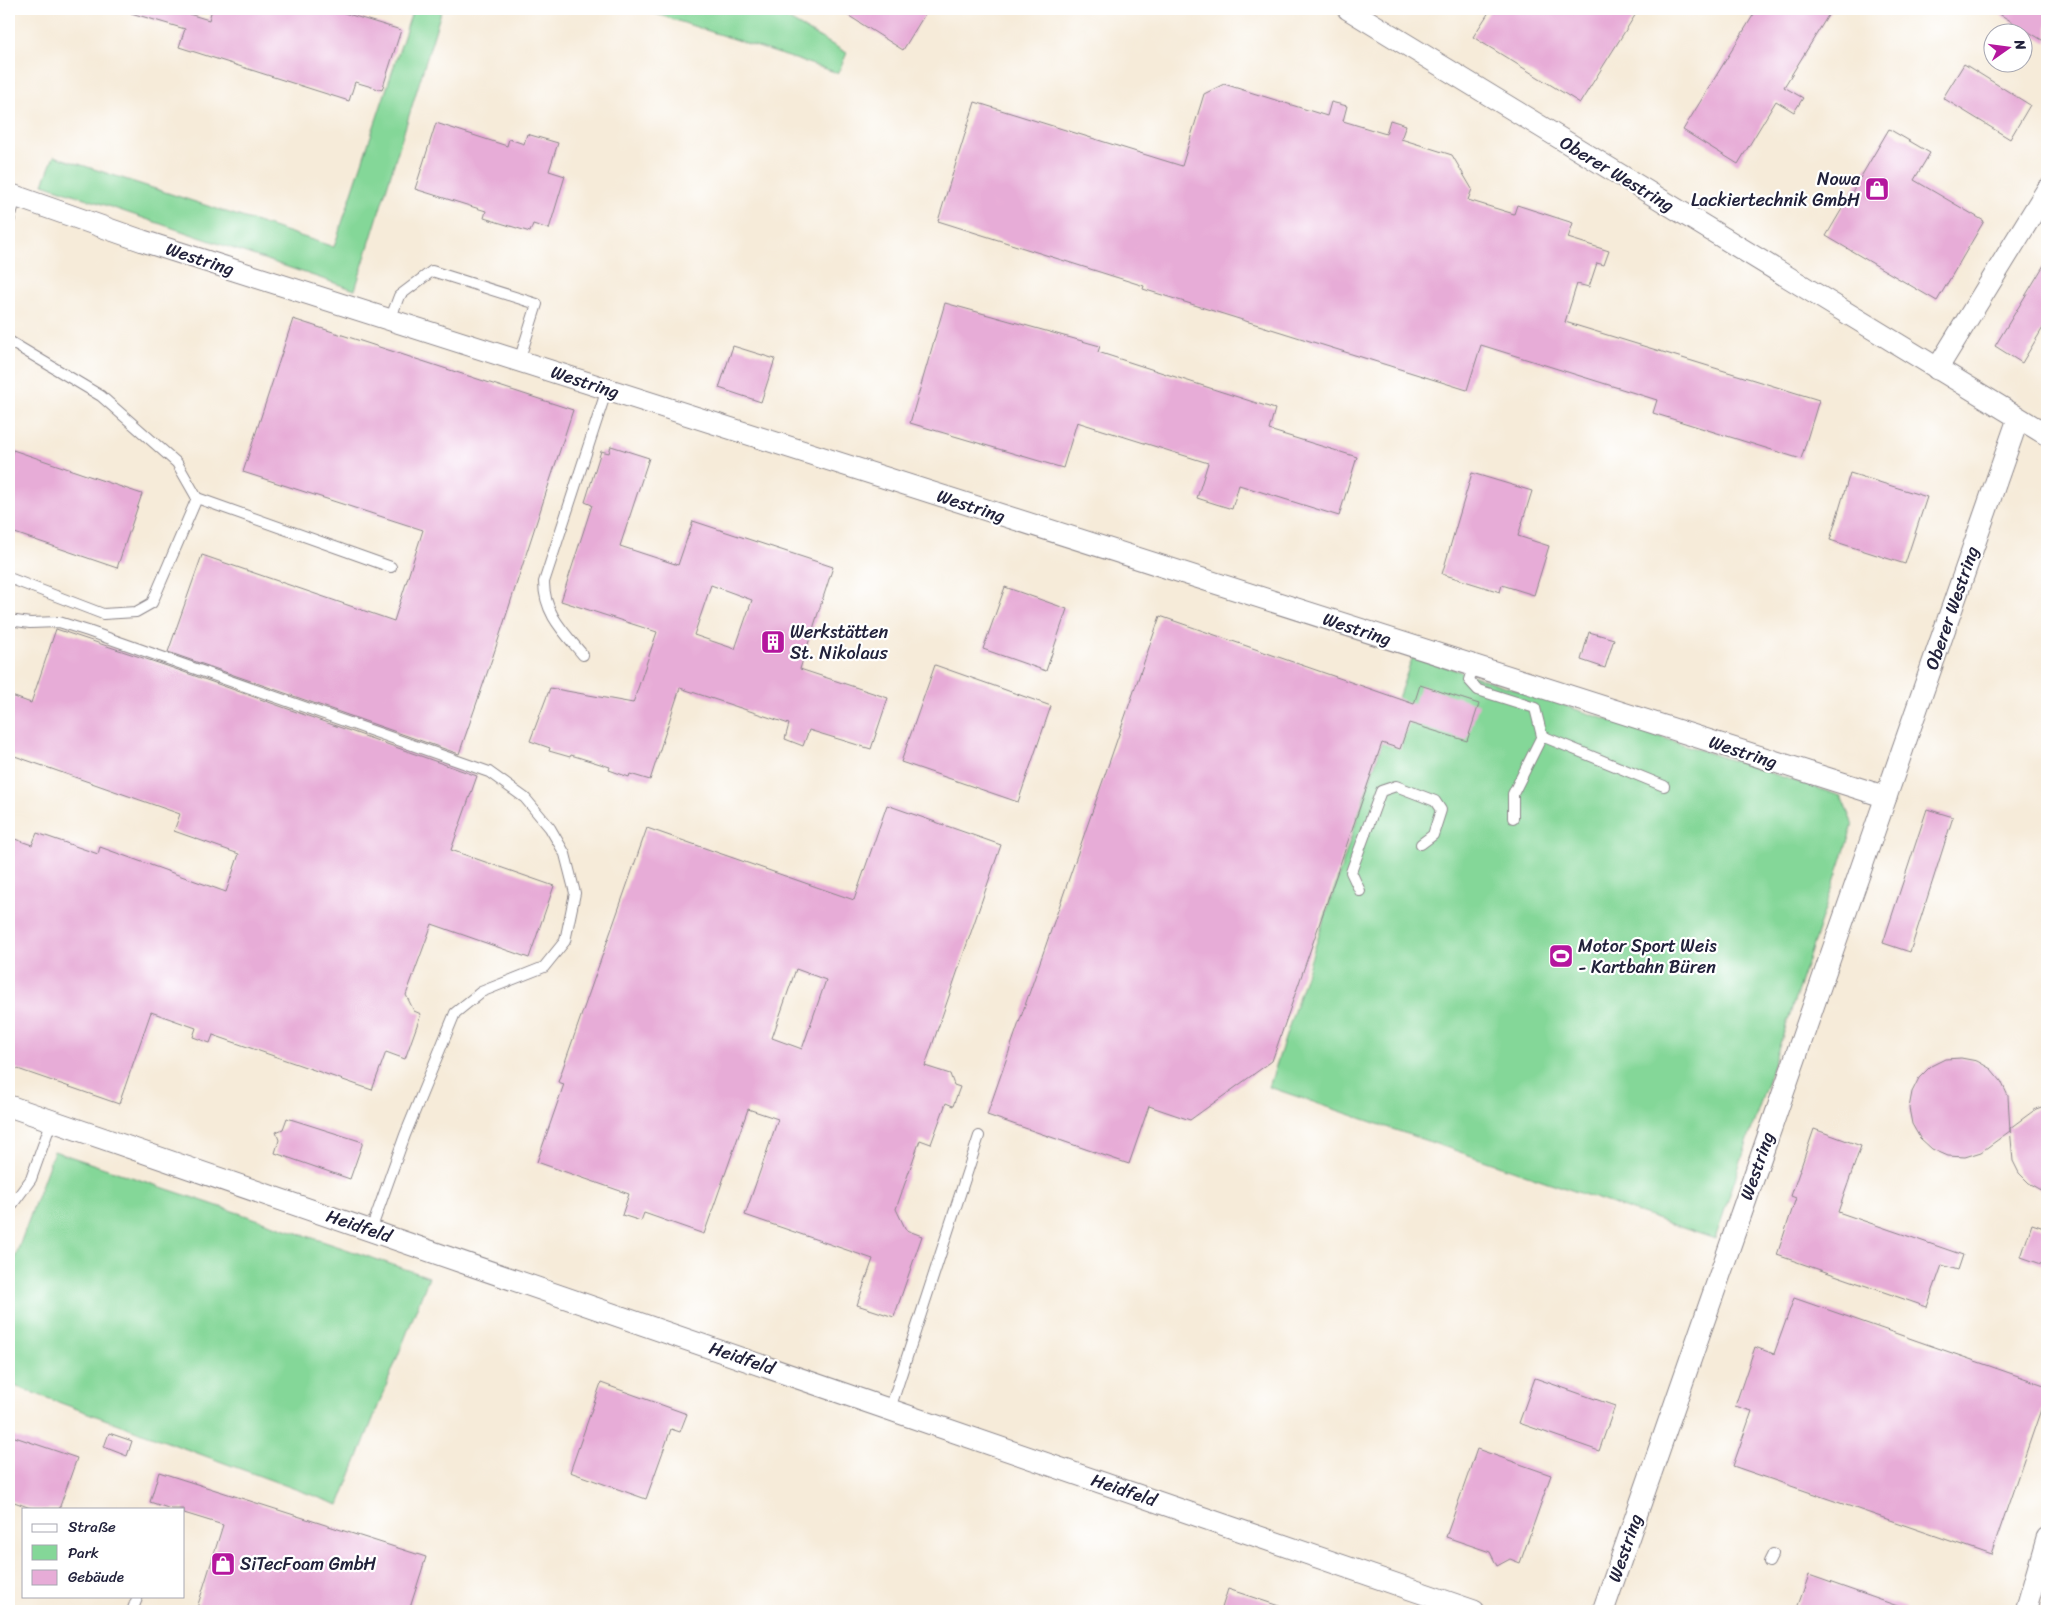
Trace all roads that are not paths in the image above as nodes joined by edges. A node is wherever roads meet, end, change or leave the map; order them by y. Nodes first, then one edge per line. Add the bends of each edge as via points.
1 (1348, 9) edge
2 (2047, 190) edge
3 (12, 195) edge
4 (9, 222) edge
5 (390, 320) junction
6 (9, 341) edge
7 (519, 361) junction
8 (1937, 369) junction
9 (607, 389) junction
10 (2018, 418) junction
11 (2047, 435) edge
12 (197, 498) junction
13 (391, 567) dead end
14 (9, 578) edge
15 (9, 620) edge
16 (583, 656) dead end
17 (1473, 667) junction
18 (1542, 736) junction
19 (1664, 786) dead end
20 (1886, 798) junction
21 (1513, 818) dead end
22 (1421, 844) dead end
23 (1360, 891) dead end
24 (9, 1106) edge
25 (52, 1120) junction
26 (980, 1136) dead end
27 (9, 1209) edge
28 (371, 1230) junction
29 (890, 1409) junction
30 (2047, 1538) edge
31 (137, 1598) edge
32 (132, 1611) edge
33 (1474, 1611) edge
34 (1603, 1611) edge
35 (2026, 1611) edge

1 - 8 street, Oberer Westring
2 - 8 street
3 - 4 lane
3 - 5 street, Westring via 142,241
5 - 7 street, Westring
5 - 7 lane via 400,296 432,271 537,304
6 - 12 lane via 100,396 177,463
7 - 9 street, Westring
8 - 10 street, Oberer Westring
9 - 16 lane via 544,582 549,611
9 - 17 street, Westring
10 - 11 street, Oberer Westring
10 - 20 street, Oberer Westring
12 - 13 lane
12 - 14 lane via 152,604 136,612 103,614
15 - 28 lane via 59,622 88,631 489,772 524,798 550,828 565,854 575,893 564,941 544,967 481,992 455,1013 405,1135
17 - 18 lane via 1469,680 1478,690 1535,708
17 - 20 street, Westring
18 - 19 lane
18 - 21 lane via 1513,794
20 - 34 street, Westring
22 - 23 lane via 1432,835 1441,810 1435,801 1396,786 1381,791 1351,872
24 - 25 street, Heidfeld
25 - 27 lane via 31,1179
25 - 28 street, Heidfeld
26 - 29 lane
28 - 29 street, Heidfeld
29 - 33 street, Heidfeld
30 - 35 street
31 - 32 lane

